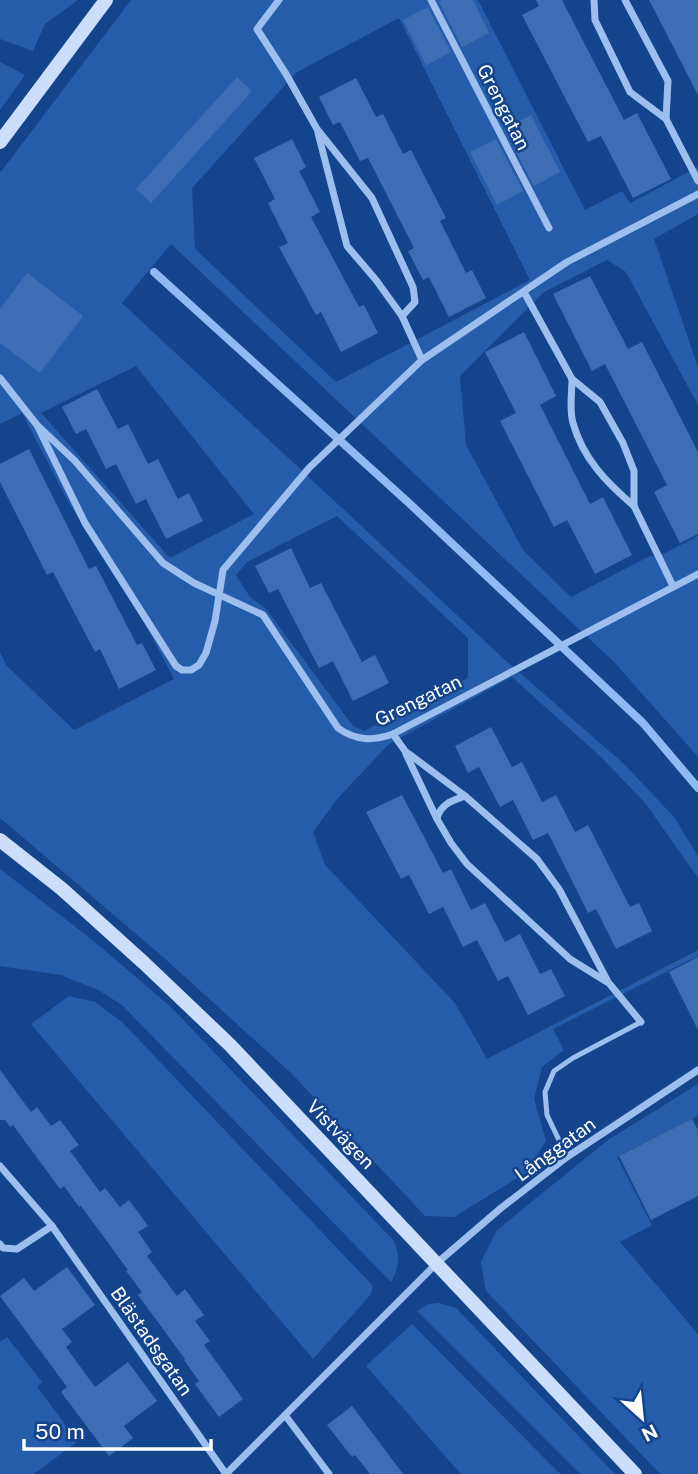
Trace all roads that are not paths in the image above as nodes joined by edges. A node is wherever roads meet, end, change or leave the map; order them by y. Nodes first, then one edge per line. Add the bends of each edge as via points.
1 (106, 0) edge
2 (279, 0) edge
3 (431, 0) edge
4 (594, 0) edge
5 (625, 0) edge
6 (666, 118) junction
7 (317, 129) junction
8 (0, 142) edge
9 (698, 181) edge
10 (698, 194) edge
11 (549, 228) dead end
12 (524, 292) junction
13 (402, 316) junction
14 (422, 360) junction
15 (0, 377) edge
16 (572, 379) junction
17 (37, 425) junction
18 (634, 506) junction
19 (698, 574) edge
20 (673, 586) junction
21 (219, 594) junction
22 (393, 734) junction
23 (405, 751) junction
24 (465, 796) junction
25 (437, 818) junction
26 (0, 840) edge
27 (608, 982) junction
28 (641, 1022) joint
29 (698, 1070) edge
30 (567, 1157) junction
31 (0, 1166) edge
32 (52, 1226) junction
33 (0, 1244) edge
34 (437, 1264) junction
35 (285, 1415) junction
36 (226, 1474) edge
37 (329, 1474) edge
38 (635, 1474) edge

1 - 8 main road
2 - 7 street via 257,29
3 - 11 street, Grengatan
4 - 6 street via 595,20 631,92
5 - 6 street via 668,81
6 - 9 street
7 - 13 street via 347,246
7 - 13 street via 372,198 387,226 413,287 415,302
10 - 12 street, Grengatan via 566,262
12 - 14 street, Grengatan
12 - 16 street
13 - 14 street
14 - 21 street, Grengatan via 309,468 223,570
15 - 17 street, Grengatan
16 - 18 street via 600,402 623,443 634,471
16 - 18 street via 572,421 584,452 603,479
17 - 21 street, Grengatan via 75,461 163,563
17 - 21 street, Grengatan via 85,523 182,670 199,665 206,653
18 - 20 street
19 - 20 street, Grengatan
20 - 22 street, Grengatan
21 - 22 street, Grengatan via 263,615 338,728 358,739
22 - 23 street
23 - 24 street
23 - 25 street
24 - 25 street via 445,804
24 - 27 street via 550,874
25 - 27 street via 467,864 570,959
26 - 34 main road, Vistvägen via 144,962 230,1045
27 - 28 street
28 - 30 lane via 554,1071 545,1092 547,1115
29 - 30 street, Långgatan
30 - 34 street, Långgatan
31 - 32 street, Blästadsgatan
32 - 33 street via 17,1249
32 - 36 street, Blästadsgatan
34 - 35 street, Blästadsgatan
34 - 38 main road, Vistvägen
35 - 36 street, Blästadsgatan
35 - 37 street

